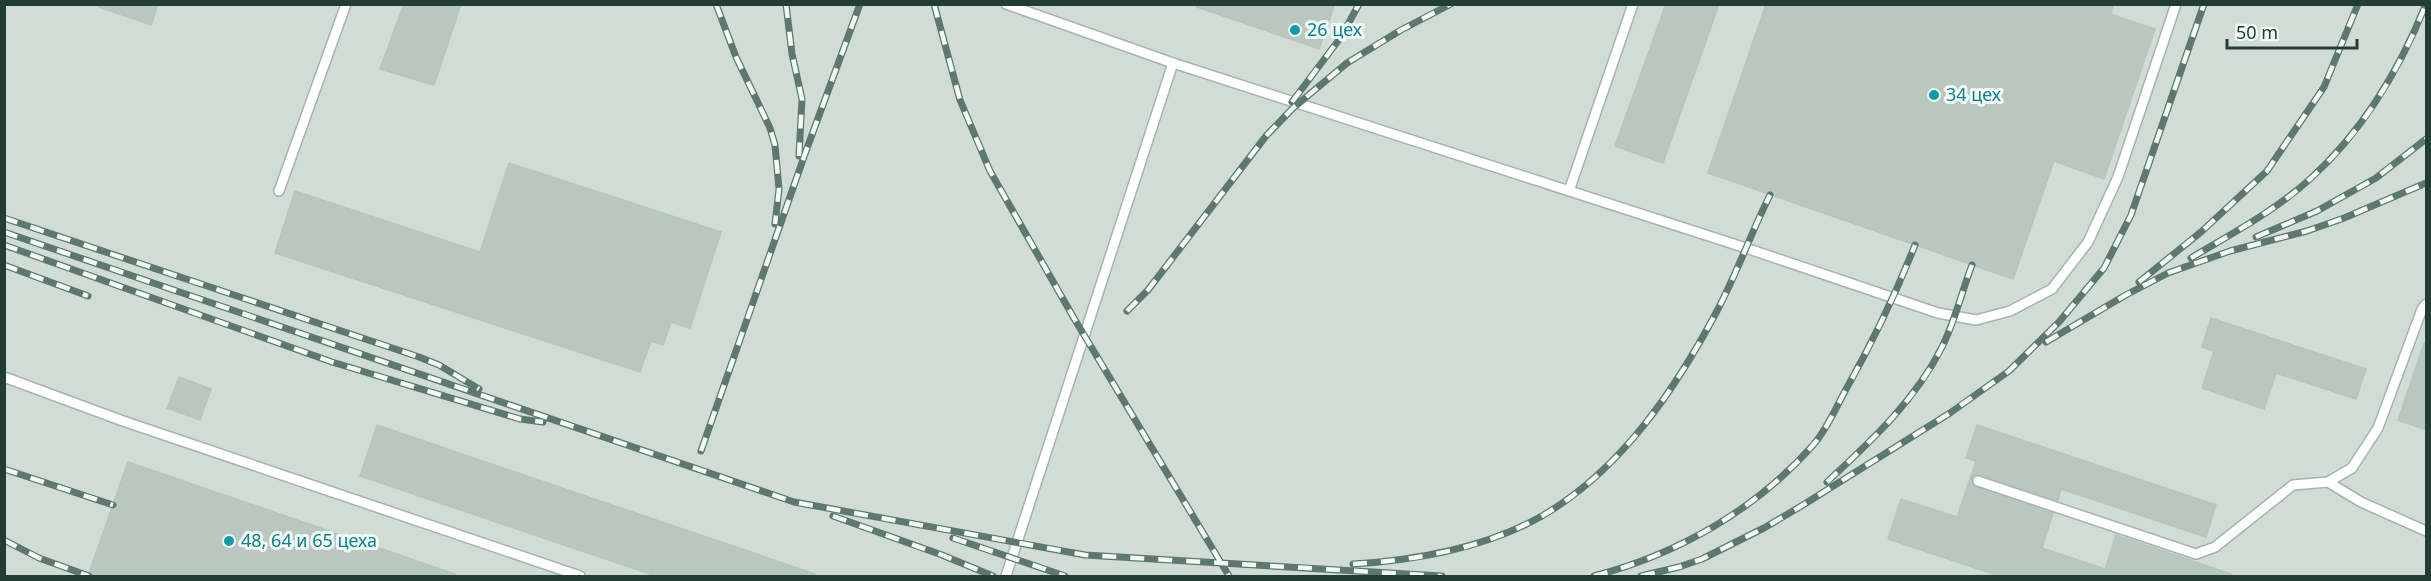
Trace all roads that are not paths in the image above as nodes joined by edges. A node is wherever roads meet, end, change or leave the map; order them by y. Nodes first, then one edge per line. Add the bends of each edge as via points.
1 (346, 4) edge
2 (1006, 4) edge
3 (1633, 4) edge
4 (2175, 4) edge
5 (1173, 63) junction
6 (279, 191) dead end
7 (1569, 191) junction
8 (2427, 304) edge
9 (4, 376) edge
10 (1978, 481) dead end
11 (2328, 482) junction
12 (2427, 531) edge
13 (580, 576) edge
14 (1006, 576) edge

1 - 6 lane
2 - 5 lane
3 - 7 lane
4 - 7 lane via 2118,177 2088,242 2052,289 2010,311 1976,320 1938,313
5 - 7 lane
5 - 14 lane
8 - 11 lane via 2378,428 2352,468
9 - 13 lane via 123,421
10 - 11 lane via 2196,554 2215,548 2293,485
11 - 12 lane via 2361,502

